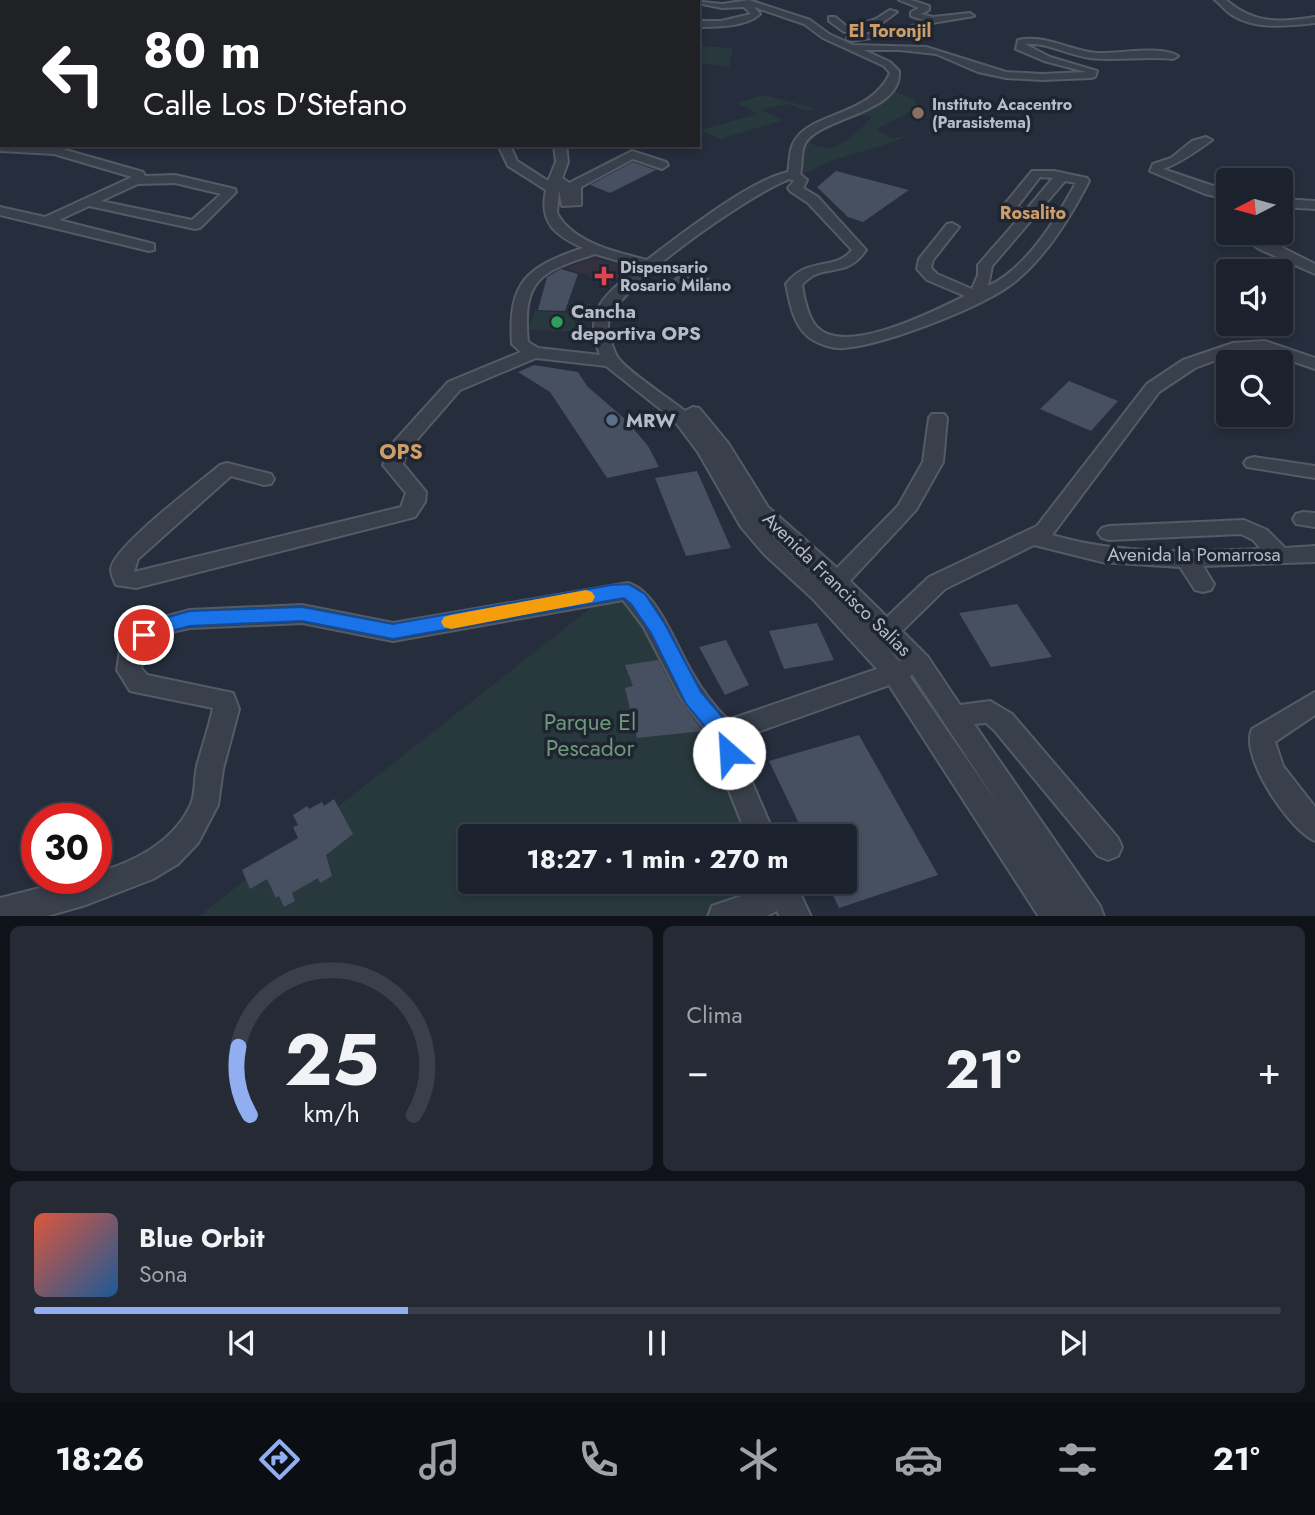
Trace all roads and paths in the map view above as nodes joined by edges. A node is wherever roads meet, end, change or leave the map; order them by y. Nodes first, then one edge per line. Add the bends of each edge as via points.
1 (903, 0) edge
2 (1219, 0) edge
3 (700, 2) edge
4 (743, 2) edge
5 (893, 12) dead end
6 (970, 16) dead end
7 (832, 19) dead end
8 (1315, 20) edge
9 (700, 24) edge
10 (923, 27) dead end
11 (846, 39) junction
12 (1173, 56) dead end
13 (1206, 140) dead end
14 (0, 147) edge
15 (505, 147) edge
16 (561, 147) edge
17 (662, 165) dead end
18 (532, 174) junction
19 (1061, 177) junction
20 (136, 180) junction
21 (556, 180) junction
22 (790, 182) junction
23 (1216, 192) edge
24 (87, 202) junction
25 (1293, 204) edge
26 (1315, 205) edge
27 (0, 211) edge
28 (1029, 215) junction
29 (46, 220) junction
30 (952, 227) dead end
31 (1262, 245) edge
32 (149, 247) dead end
33 (595, 249) junction
34 (649, 265) junction
35 (1315, 270) edge
36 (977, 296) junction
37 (534, 353) junction
38 (611, 361) junction
39 (1315, 364) edge
40 (938, 418) dead end
41 (1254, 463) dead end
42 (1315, 472) edge
43 (264, 480) dead end
44 (1110, 533) dead end
45 (1034, 537) junction
46 (1315, 554) edge
47 (1279, 555) junction
48 (1186, 558) junction
49 (837, 581) junction
50 (1203, 584) dead end
51 (880, 638) junction
52 (919, 664) junction
53 (894, 673) junction
54 (1315, 702) edge
55 (956, 716) junction
56 (723, 733) junction
57 (756, 824) edge
58 (1315, 828) edge
59 (1108, 847) dead end
60 (773, 894) edge
61 (785, 894) edge
62 (0, 913) edge
63 (723, 916) edge
64 (796, 916) edge
65 (1057, 916) edge
66 (1089, 916) edge

1 - 6 street via 926,8 914,14 927,20
2 - 8 street via 1234,13 1264,21
3 - 4 street via 722,6
4 - 9 street via 756,14 721,24
4 - 11 street
5 - 11 street
7 - 11 street
10 - 11 street
11 - 12 street via 931,51 979,70 1019,76 1091,75 1092,71 1082,67 1019,47 1029,40 1088,55
11 - 22 street via 887,64 895,78 884,94 807,135 799,143
13 - 23 street via 1156,171
14 - 20 street via 55,150 136,172
15 - 18 street via 512,163
16 - 21 street via 564,162
17 - 21 street via 632,155 574,185 576,202 567,203 565,186
18 - 21 street
18 - 21 street via 541,183
19 - 28 street
19 - 28 street via 1036,174 1007,210
19 - 36 street via 1083,181 1064,218 1004,284
20 - 24 street
20 - 24 street via 174,179 230,192 195,225
21 - 33 street via 549,211 553,220
22 - 34 street via 718,214
22 - 36 street via 859,250 854,260 843,265 802,272 794,284 807,326 821,338 841,344 865,339 909,326
22 - 49 street, Avenida Francisco Salias via 738,209 660,268 619,306 612,321 620,353 693,413 721,447 761,512
24 - 29 street
25 - 26 street
27 - 29 street
28 - 36 street via 985,265
29 - 32 street
30 - 36 street via 926,259 924,269
31 - 35 street
33 - 34 street
33 - 37 street via 539,271 526,283 517,305 518,331 520,344
34 - 38 street via 603,310 599,321
37 - 38 street
37 - 43 street via 454,386 398,449 393,466 416,492 408,512 136,580 124,579 122,568 130,554 227,469
38 - 51 street, Avenida Francisco Salias via 680,416 706,450 748,522 772,549
39 - 45 street via 1265,346 1233,348 1189,364 1153,388 1044,531
40 - 49 street via 933,462 906,510
41 - 42 street
44 - 47 street via 1244,527 1260,535
45 - 48 street, Avenida la Pomarrosa via 1062,548 1114,556
45 - 51 street via 937,583
46 - 47 street, Avenida la Pomarrosa
47 - 48 street, Avenida la Pomarrosa
48 - 50 street
49 - 51 street, Avenida Francisco Salias
51 - 52 street, Avenida Francisco Salias
51 - 53 street, Avenida Francisco Salias
52 - 53 street
52 - 55 street, Avenida Francisco Salias
53 - 56 street
53 - 65 street, Avenida Francisco Salias
54 - 58 street via 1261,737 1267,765
55 - 59 street via 990,712 1003,722
55 - 66 street, Avenida Francisco Salias
56 - 57 street
56 - 62 street via 694,698 658,629 628,591 393,632 302,614 190,619 161,626 144,635 132,650 128,670 139,684 225,700 205,806 196,824 173,849 117,881
60 - 63 street via 765,902
61 - 64 street

